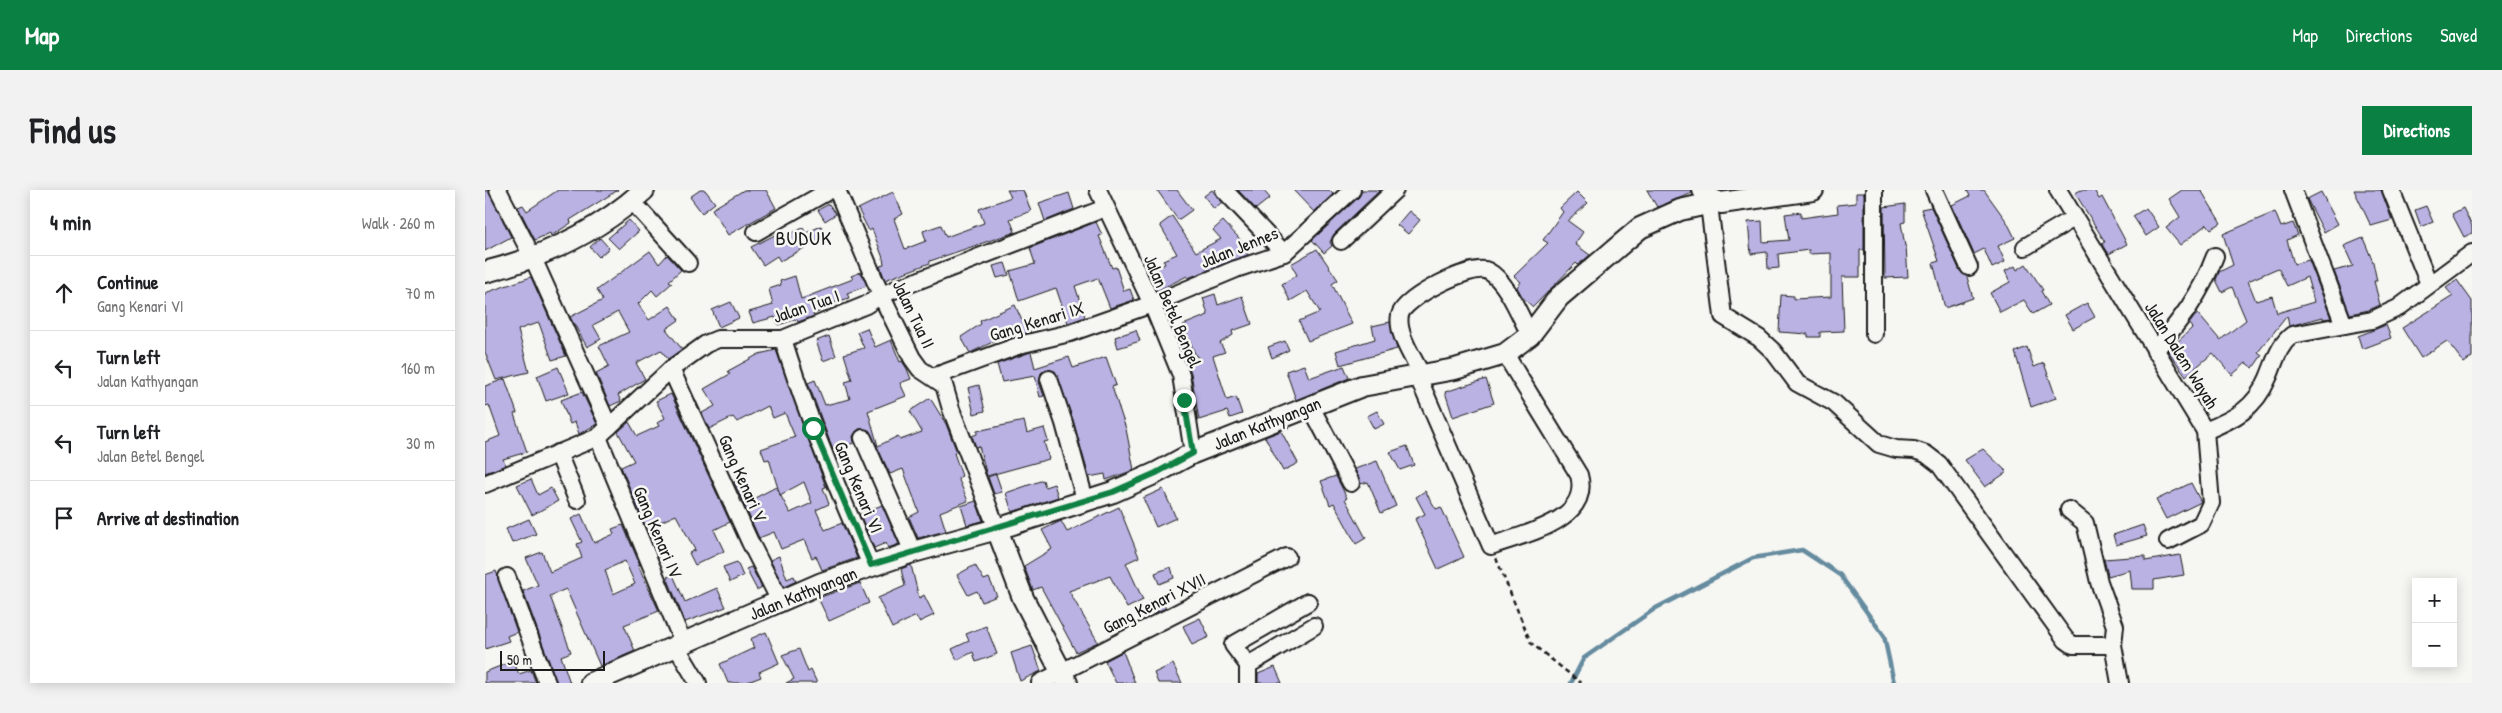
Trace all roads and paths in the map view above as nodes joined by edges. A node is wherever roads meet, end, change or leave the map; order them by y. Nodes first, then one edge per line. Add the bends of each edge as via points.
1 (498, 190) edge
2 (830, 190) edge
3 (837, 190) edge
4 (1098, 190) edge
5 (1224, 190) edge
6 (1352, 190) edge
7 (1395, 190) edge
8 (1813, 190) edge
9 (1874, 190) edge
10 (1934, 190) edge
11 (2058, 190) edge
12 (2293, 190) edge
13 (2391, 190) edge
14 (638, 196) edge
15 (1709, 199) edge
16 (1105, 208) junction
17 (2074, 218) junction
18 (756, 232) dead end
19 (1341, 241) dead end
20 (2025, 247) dead end
21 (1284, 253) junction
22 (2472, 253) edge
23 (2215, 256) dead end
24 (533, 258) junction
25 (688, 263) dead end
26 (1969, 267) dead end
27 (485, 272) edge
28 (2429, 284) junction
29 (881, 295) junction
30 (1152, 304) junction
31 (2344, 325) junction
32 (1530, 334) junction
33 (1874, 334) dead end
34 (783, 338) junction
35 (2155, 351) junction
36 (1505, 354) junction
37 (671, 370) junction
38 (1420, 376) junction
39 (933, 378) junction
40 (1049, 380) dead end
41 (1310, 406) junction
42 (2205, 431) junction
43 (604, 432) junction
44 (863, 438) dead end
45 (558, 453) junction
46 (1193, 453) junction
47 (1351, 483) dead end
48 (485, 484) edge
49 (577, 500) dead end
50 (1085, 500) junction
51 (2069, 510) dead end
52 (997, 529) junction
53 (2167, 541) dead end
54 (1491, 546) junction
55 (913, 552) junction
56 (1287, 558) dead end
57 (871, 565) junction
58 (507, 577) dead end
59 (780, 602) junction
60 (1308, 602) dead end
61 (1315, 626) dead end
62 (680, 645) junction
63 (2113, 645) junction
64 (1248, 665) junction
65 (1064, 678) edge
66 (547, 683) edge
67 (591, 683) edge
68 (699, 683) edge
69 (1040, 683) edge
70 (1248, 683) edge
71 (1581, 683) edge
72 (2120, 683) edge

1 - 24 street, Gang Kenari IV
2 - 18 street
3 - 29 street, Jalan Tua II
4 - 16 street, Jalan Betel Bengel
5 - 21 street
6 - 21 street, Jalan Jennes
7 - 19 street
8 - 15 street, Jalan Kathyangan
9 - 33 street
10 - 26 street
11 - 17 street, Jalan Dalem Wayah
12 - 31 street
13 - 28 street
14 - 24 street via 575,240
14 - 25 street
15 - 32 street, Jalan Kathyangan via 1640,228 1559,297
15 - 63 street via 1723,316 1759,338 1797,383 1833,403 1879,444 1927,454 1939,464 2066,640 2073,645
16 - 29 street, Jalan Tua I
16 - 30 street, Jalan Betel Bengel
17 - 20 street
17 - 35 street, Jalan Dalem Wayah
21 - 30 street, Jalan Jennes
22 - 28 street, Jalan Dalem Wayah
23 - 35 street via 2190,308
24 - 27 street
24 - 43 street, Gang Kenari IV
28 - 31 street, Jalan Dalem Wayah via 2398,308 2372,320
29 - 34 street, Jalan Tua I via 867,305
29 - 39 street, Jalan Tua II via 917,365
30 - 39 street, Gang Kenari IX via 1070,333 1023,344
30 - 46 street, Jalan Betel Bengel via 1181,375
31 - 42 street, Jalan Dalem Wayah via 2292,335 2278,351 2268,380 2253,403 2236,418
32 - 36 street, Jalan Kathyangan
32 - 38 street via 1511,297 1496,277 1487,270 1476,270 1427,290 1401,312 1402,332
34 - 37 street, Jalan Tua I via 718,339
34 - 57 street, Gang Kenari VI via 823,455
35 - 42 street, Jalan Dalem Wayah
36 - 38 street, Jalan Kathyangan
36 - 54 street via 1579,474 1582,485 1574,508 1555,522
37 - 43 street, Jalan Tua I
37 - 59 street, Gang Kenari V
38 - 41 street, Jalan Kathyangan via 1368,384
38 - 54 street
39 - 52 street, Jalan Tua II via 944,385
40 - 50 street
41 - 46 street, Jalan Kathyangan
41 - 47 street
42 - 53 street via 2211,504 2201,524
43 - 45 street, Jalan Tua I
43 - 62 street, Gang Kenari IV
44 - 55 street
45 - 48 street, Jalan Tua I
45 - 49 street
46 - 50 street, Jalan Kathyangan via 1135,483
50 - 52 street, Jalan Kathyangan
51 - 63 street via 2091,522 2099,582 2115,626
52 - 55 street, Jalan Kathyangan
52 - 65 street via 1023,598
54 - 71 path via 1531,644
55 - 57 street, Jalan Kathyangan
56 - 65 street, Gang Kenari XVII
57 - 59 street, Jalan Kathyangan
58 - 66 street
59 - 62 street, Jalan Kathyangan
60 - 64 street via 1233,645
61 - 64 street
62 - 67 street, Jalan Kathyangan
62 - 68 street, Gang Kenari IV
63 - 72 street
64 - 70 street
65 - 69 street, Gang Kenari XVII

